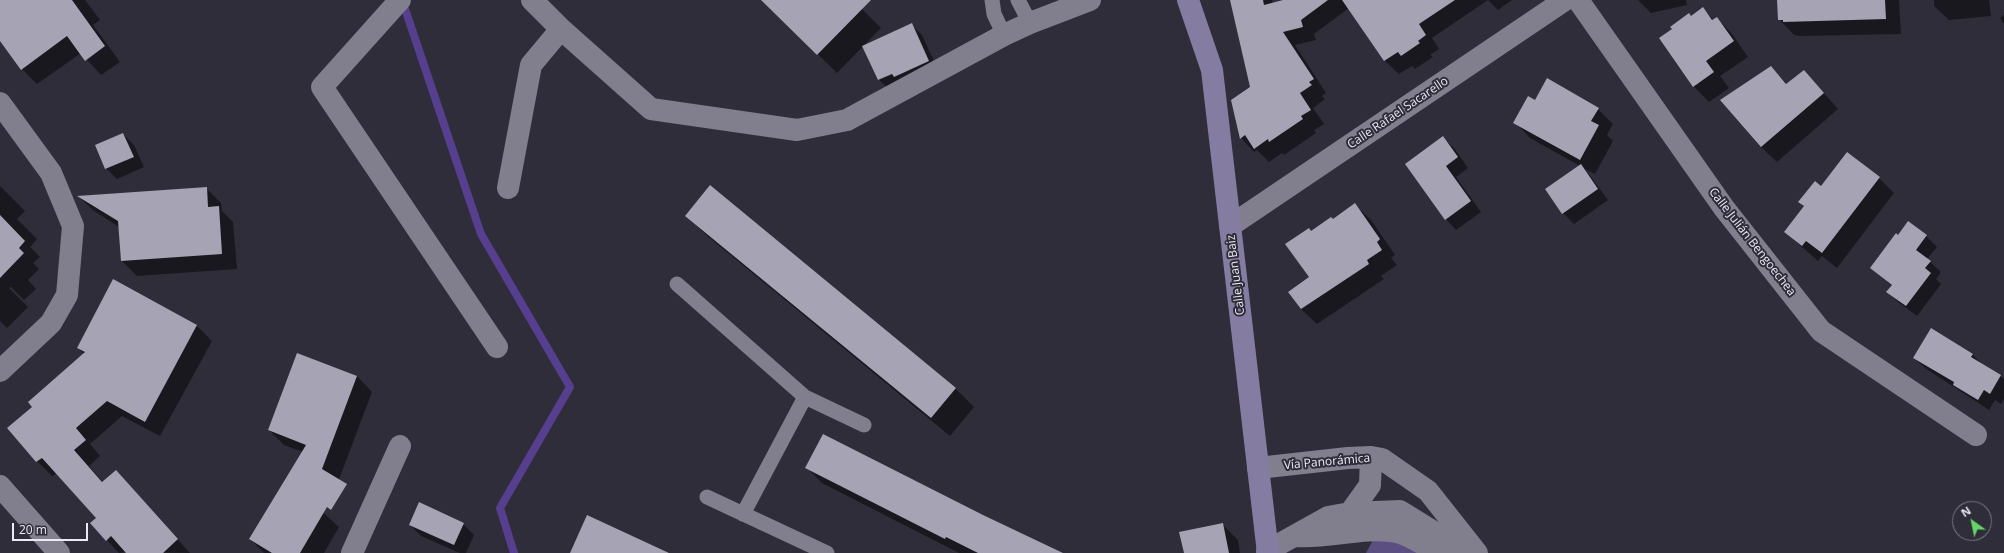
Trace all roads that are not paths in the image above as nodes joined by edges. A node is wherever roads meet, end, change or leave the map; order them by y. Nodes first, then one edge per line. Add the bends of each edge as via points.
1 (400, 0) edge
2 (532, 0) edge
3 (992, 0) edge
4 (1018, 0) edge
5 (1090, 0) edge
6 (1188, 0) edge
7 (1566, 0) edge
8 (1578, 0) edge
9 (1030, 23) junction
10 (561, 29) junction
11 (1004, 35) junction
12 (0, 103) edge
13 (508, 188) dead end
14 (1230, 226) junction
15 (677, 284) dead end
16 (497, 347) dead end
17 (0, 371) edge
18 (805, 397) junction
19 (864, 425) dead end
20 (1976, 435) dead end
21 (400, 446) dead end
22 (1371, 457) junction
23 (1258, 468) junction
24 (0, 486) edge
25 (707, 497) dead end
26 (1350, 513) junction
27 (743, 514) junction
28 (1294, 536) junction
29 (1268, 552) edge
30 (59, 553) edge
31 (352, 553) edge
32 (827, 553) edge
33 (1438, 553) edge
34 (1468, 553) edge
35 (1477, 553) edge

1 - 16 street via 322,87
2 - 10 street
3 - 11 lane via 994,14
4 - 9 lane
5 - 9 street
6 - 14 street, Calle Juan Baiz via 1212,70
7 - 14 street, Calle Rafael Sacarello
8 - 20 street, Calle Julián Bengoechea via 1724,208 1821,332
9 - 11 street
10 - 11 street via 651,109 797,130 847,120
10 - 13 street via 531,65
12 - 17 street via 51,173 73,226 67,295 51,323
14 - 23 street, Calle Juan Baiz
15 - 18 lane
18 - 19 lane
18 - 27 lane
21 - 31 street
22 - 23 street, Vía Panorámica
22 - 26 street via 1370,485
22 - 35 street, Vía Panorámica via 1382,459 1428,491
23 - 29 street, Calle Juan Baiz
24 - 30 street
25 - 27 lane
26 - 28 street via 1328,517
26 - 34 street via 1400,511
27 - 32 lane
28 - 29 street
28 - 33 street via 1315,537 1359,530 1397,532

